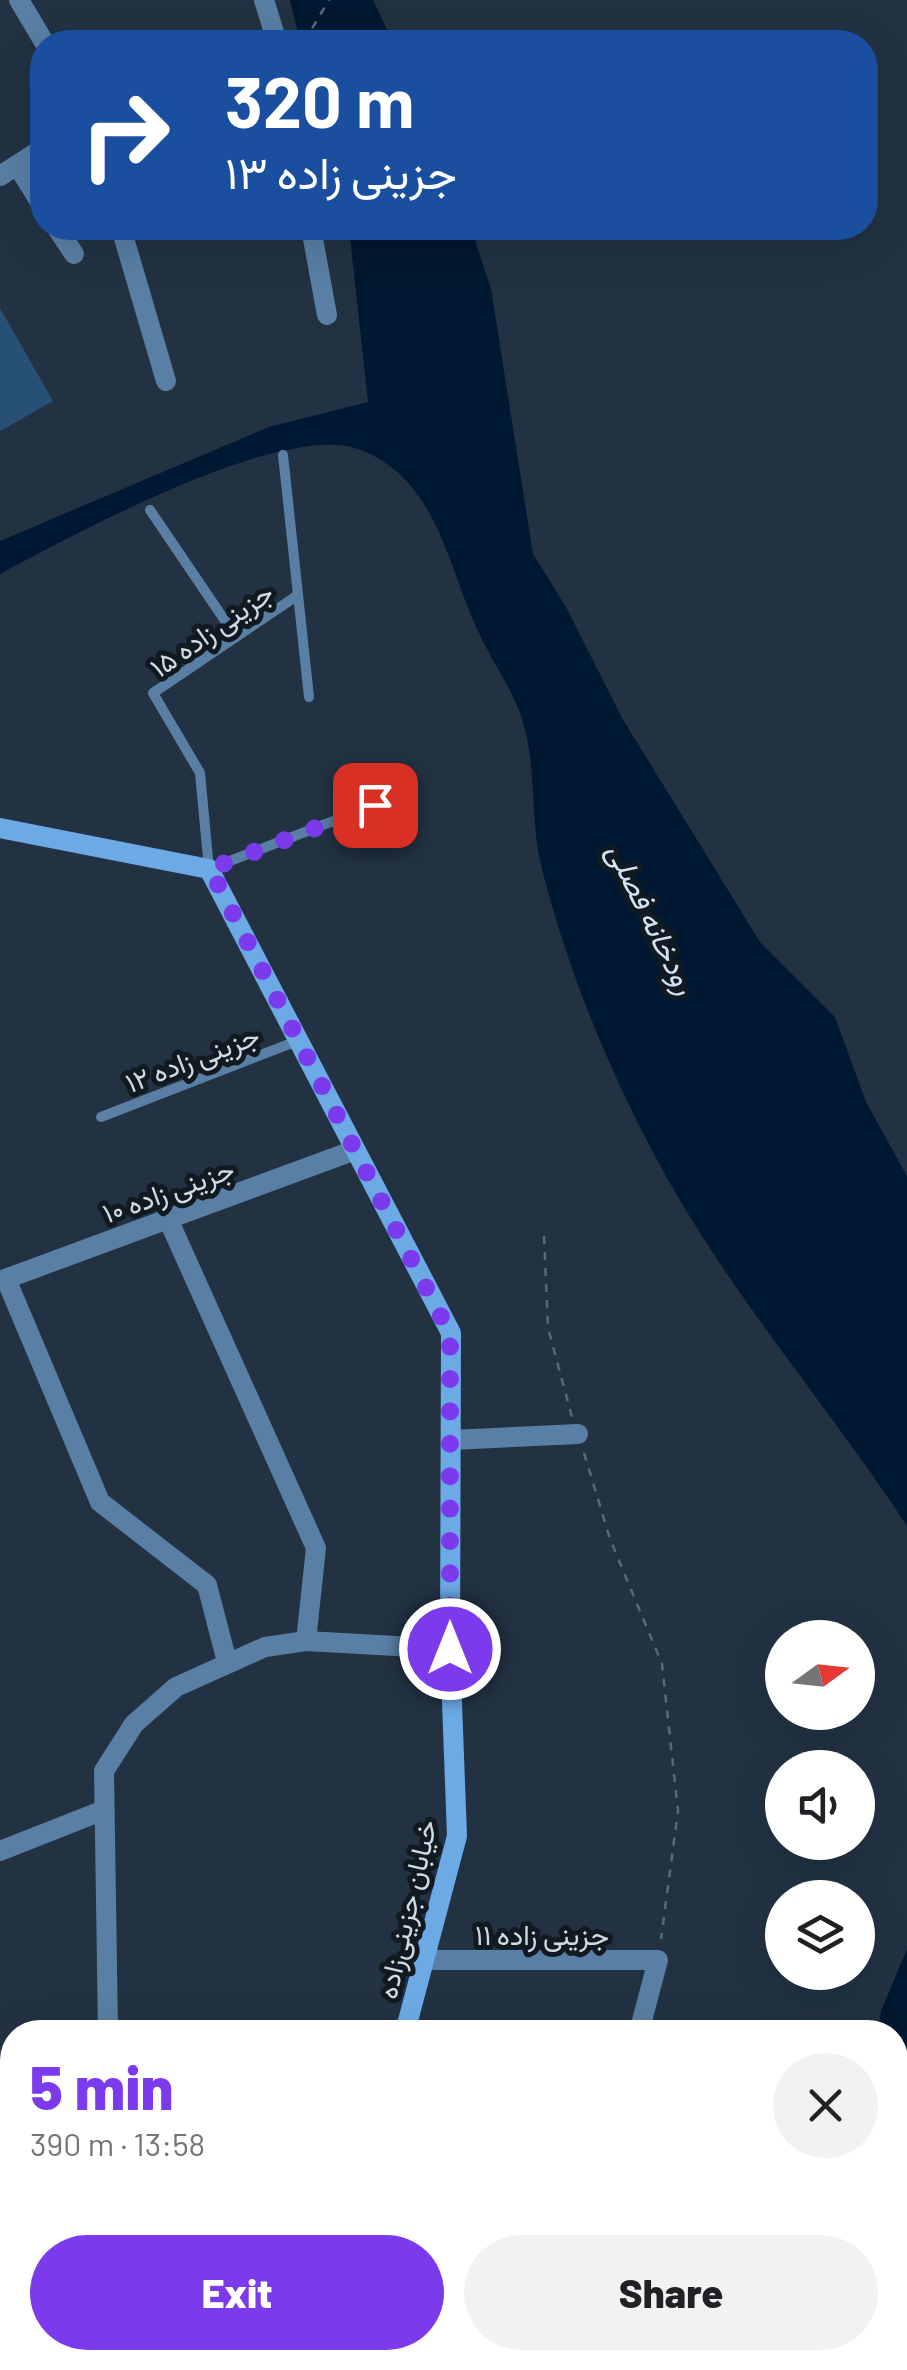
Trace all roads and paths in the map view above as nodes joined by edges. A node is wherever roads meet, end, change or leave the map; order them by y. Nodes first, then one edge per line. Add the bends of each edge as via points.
1 (18, 0) edge
2 (264, 0) edge
3 (329, 0) edge
4 (37, 30) edge
5 (273, 30) edge
6 (311, 30) edge
7 (30, 155) edge
8 (5, 170) edge
9 (30, 194) edge
10 (65, 240) edge
11 (125, 240) edge
12 (313, 240) edge
13 (74, 254) dead end
14 (327, 315) dead end
15 (166, 380) dead end
16 (283, 455) dead end
17 (150, 510) dead end
18 (298, 596) junction
19 (236, 637) junction
20 (309, 697) dead end
21 (375, 805) dead end
22 (0, 828) edge
23 (210, 869) junction
24 (298, 1040) junction
25 (101, 1117) dead end
26 (355, 1150) junction
27 (168, 1219) junction
28 (544, 1236) dead end
29 (3, 1280) edge
30 (578, 1434) junction
31 (451, 1440) junction
32 (306, 1641) junction
33 (450, 1649) junction
34 (226, 1662) junction
35 (104, 1810) junction
36 (0, 1851) edge
37 (426, 1960) junction
38 (658, 1960) junction
39 (108, 2020) edge
40 (408, 2020) edge
41 (642, 2020) edge

1 - 4 street
2 - 5 street
3 - 6 path
7 - 8 street
8 - 9 street
10 - 13 street
11 - 15 street
12 - 14 street
16 - 18 lane
17 - 19 lane
18 - 19 lane, جزینی زاده ۱۵
18 - 20 lane
19 - 23 lane, جزینی زاده ۱۵ via 153,692 200,773
21 - 23 lane
22 - 23 street
23 - 24 street, خیابان جزینی‌زاده
24 - 25 lane, جزینی زاده ۱۲
24 - 26 street, خیابان جزینی‌زاده
26 - 27 street, جزینی زاده ۱۰
26 - 31 street, خیابان جزینی‌زاده via 450,1334
27 - 29 street, جزینی زاده ۱۰
27 - 32 street via 316,1548
28 - 30 path via 548,1328
29 - 34 street via 100,1502 207,1585
30 - 31 street
30 - 38 path via 610,1539 662,1664 678,1812
31 - 33 street, خیابان جزینی‌زاده
32 - 33 street
32 - 34 street
33 - 37 street, خیابان جزینی‌زاده via 457,1836
34 - 35 street via 176,1687 134,1724 104,1771
35 - 36 street
35 - 39 street
37 - 38 street, جزینی زاده ۱۱
37 - 40 street, خیابان جزینی‌زاده
38 - 41 street

